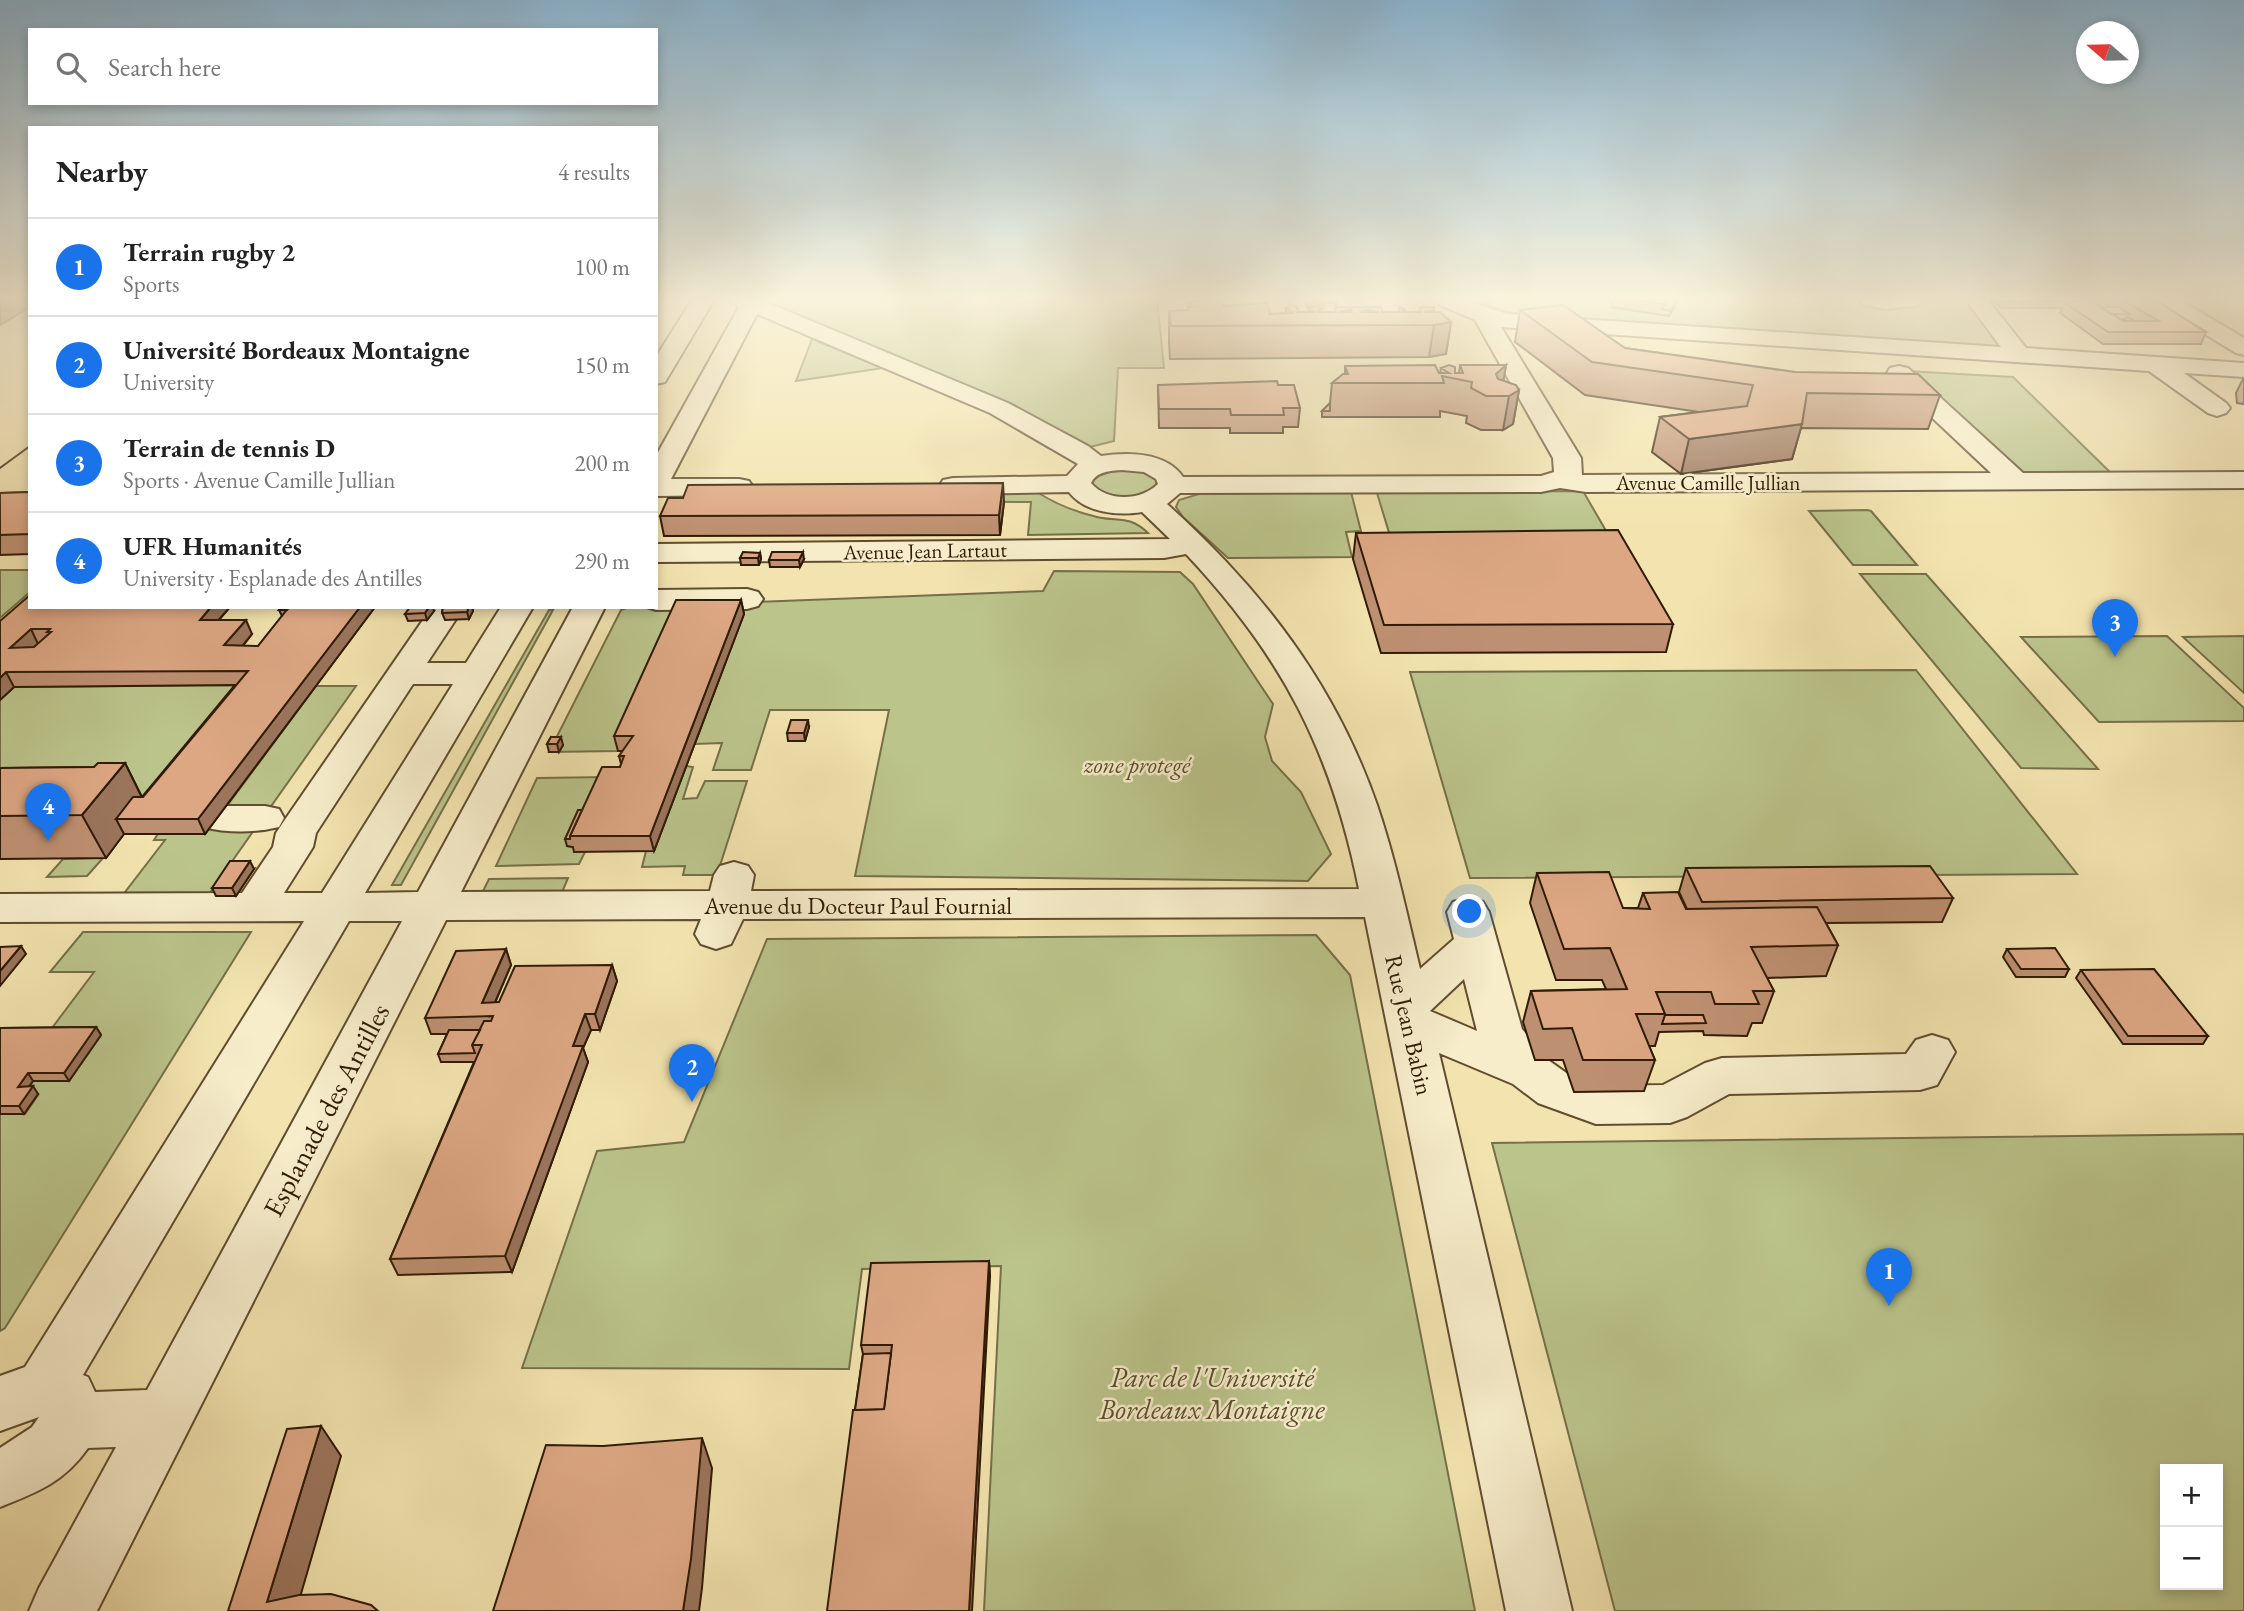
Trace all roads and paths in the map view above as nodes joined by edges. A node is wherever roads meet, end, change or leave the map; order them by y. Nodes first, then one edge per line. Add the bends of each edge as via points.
1 (678, 375) edge
2 (687, 375) edge
3 (922, 375) edge
4 (1519, 375) edge
5 (1901, 375) edge
6 (2170, 375) edge
7 (671, 395) edge
8 (2217, 408) dead end
9 (658, 470) edge
10 (1087, 475) junction
11 (1560, 480) junction
12 (2244, 480) edge
13 (2015, 481) junction
14 (924, 486) edge
15 (764, 487) edge
16 (658, 488) edge
17 (1160, 494) junction
18 (1194, 543) junction
19 (658, 553) edge
20 (747, 599) dead end
21 (658, 600) edge
22 (447, 609) edge
23 (516, 609) edge
24 (588, 609) edge
25 (477, 673) junction
26 (402, 674) junction
27 (217, 818) dead end
28 (281, 825) junction
29 (251, 899) junction
30 (1382, 904) junction
31 (0, 908) edge
32 (432, 908) junction
33 (334, 909) junction
34 (1407, 1014) junction
35 (1932, 1052) dead end
36 (1531, 1073) junction
37 (38, 1404) edge
38 (164, 1417) junction
39 (0, 1478) edge
40 (62, 1611) edge
41 (1539, 1611) edge

1 - 7 street
2 - 7 street
3 - 10 street, Avenue Camille Jullian via 999,408 1079,452
4 - 11 street via 1567,458 1568,476
5 - 13 street
6 - 8 street
7 - 9 street
10 - 14 street
10 - 17 street, Avenue Camille Jullian via 1089,497 1101,502 1116,504
10 - 17 street, Rue Jean Babin via 1122,462 1148,465 1167,473
11 - 13 street, Avenue Camille Jullian via 1586,484
11 - 17 street, Avenue Camille Jullian
12 - 13 street, Avenue Camille Jullian
15 - 16 street
17 - 18 street, Rue Jean Babin
18 - 19 street, Avenue Jean Lartaut via 1164,548
18 - 30 street, Rue Jean Babin via 1264,621 1313,696 1353,787
20 - 21 street
22 - 26 street
23 - 25 street
24 - 32 street, Esplanade des Antilles
25 - 26 street
25 - 33 street
26 - 28 street
27 - 28 street
28 - 29 street via 279,846
29 - 31 street, Avenue du Docteur Paul Fournial
29 - 33 street, Avenue du Docteur Paul Fournial
30 - 32 street, Avenue du Docteur Paul Fournial
30 - 34 street, Rue Jean Babin
32 - 33 street, Avenue du Docteur Paul Fournial
32 - 38 street, Esplanade des Antilles
33 - 37 street
34 - 36 street
34 - 36 street via 1472,928 1501,1035
34 - 41 street, Rue Jean Babin
35 - 36 street via 1920,1072 1722,1076 1670,1104 1596,1105 1555,1090
37 - 38 street
37 - 39 street via 58,1444 18,1473
38 - 40 street, Esplanade des Antilles

